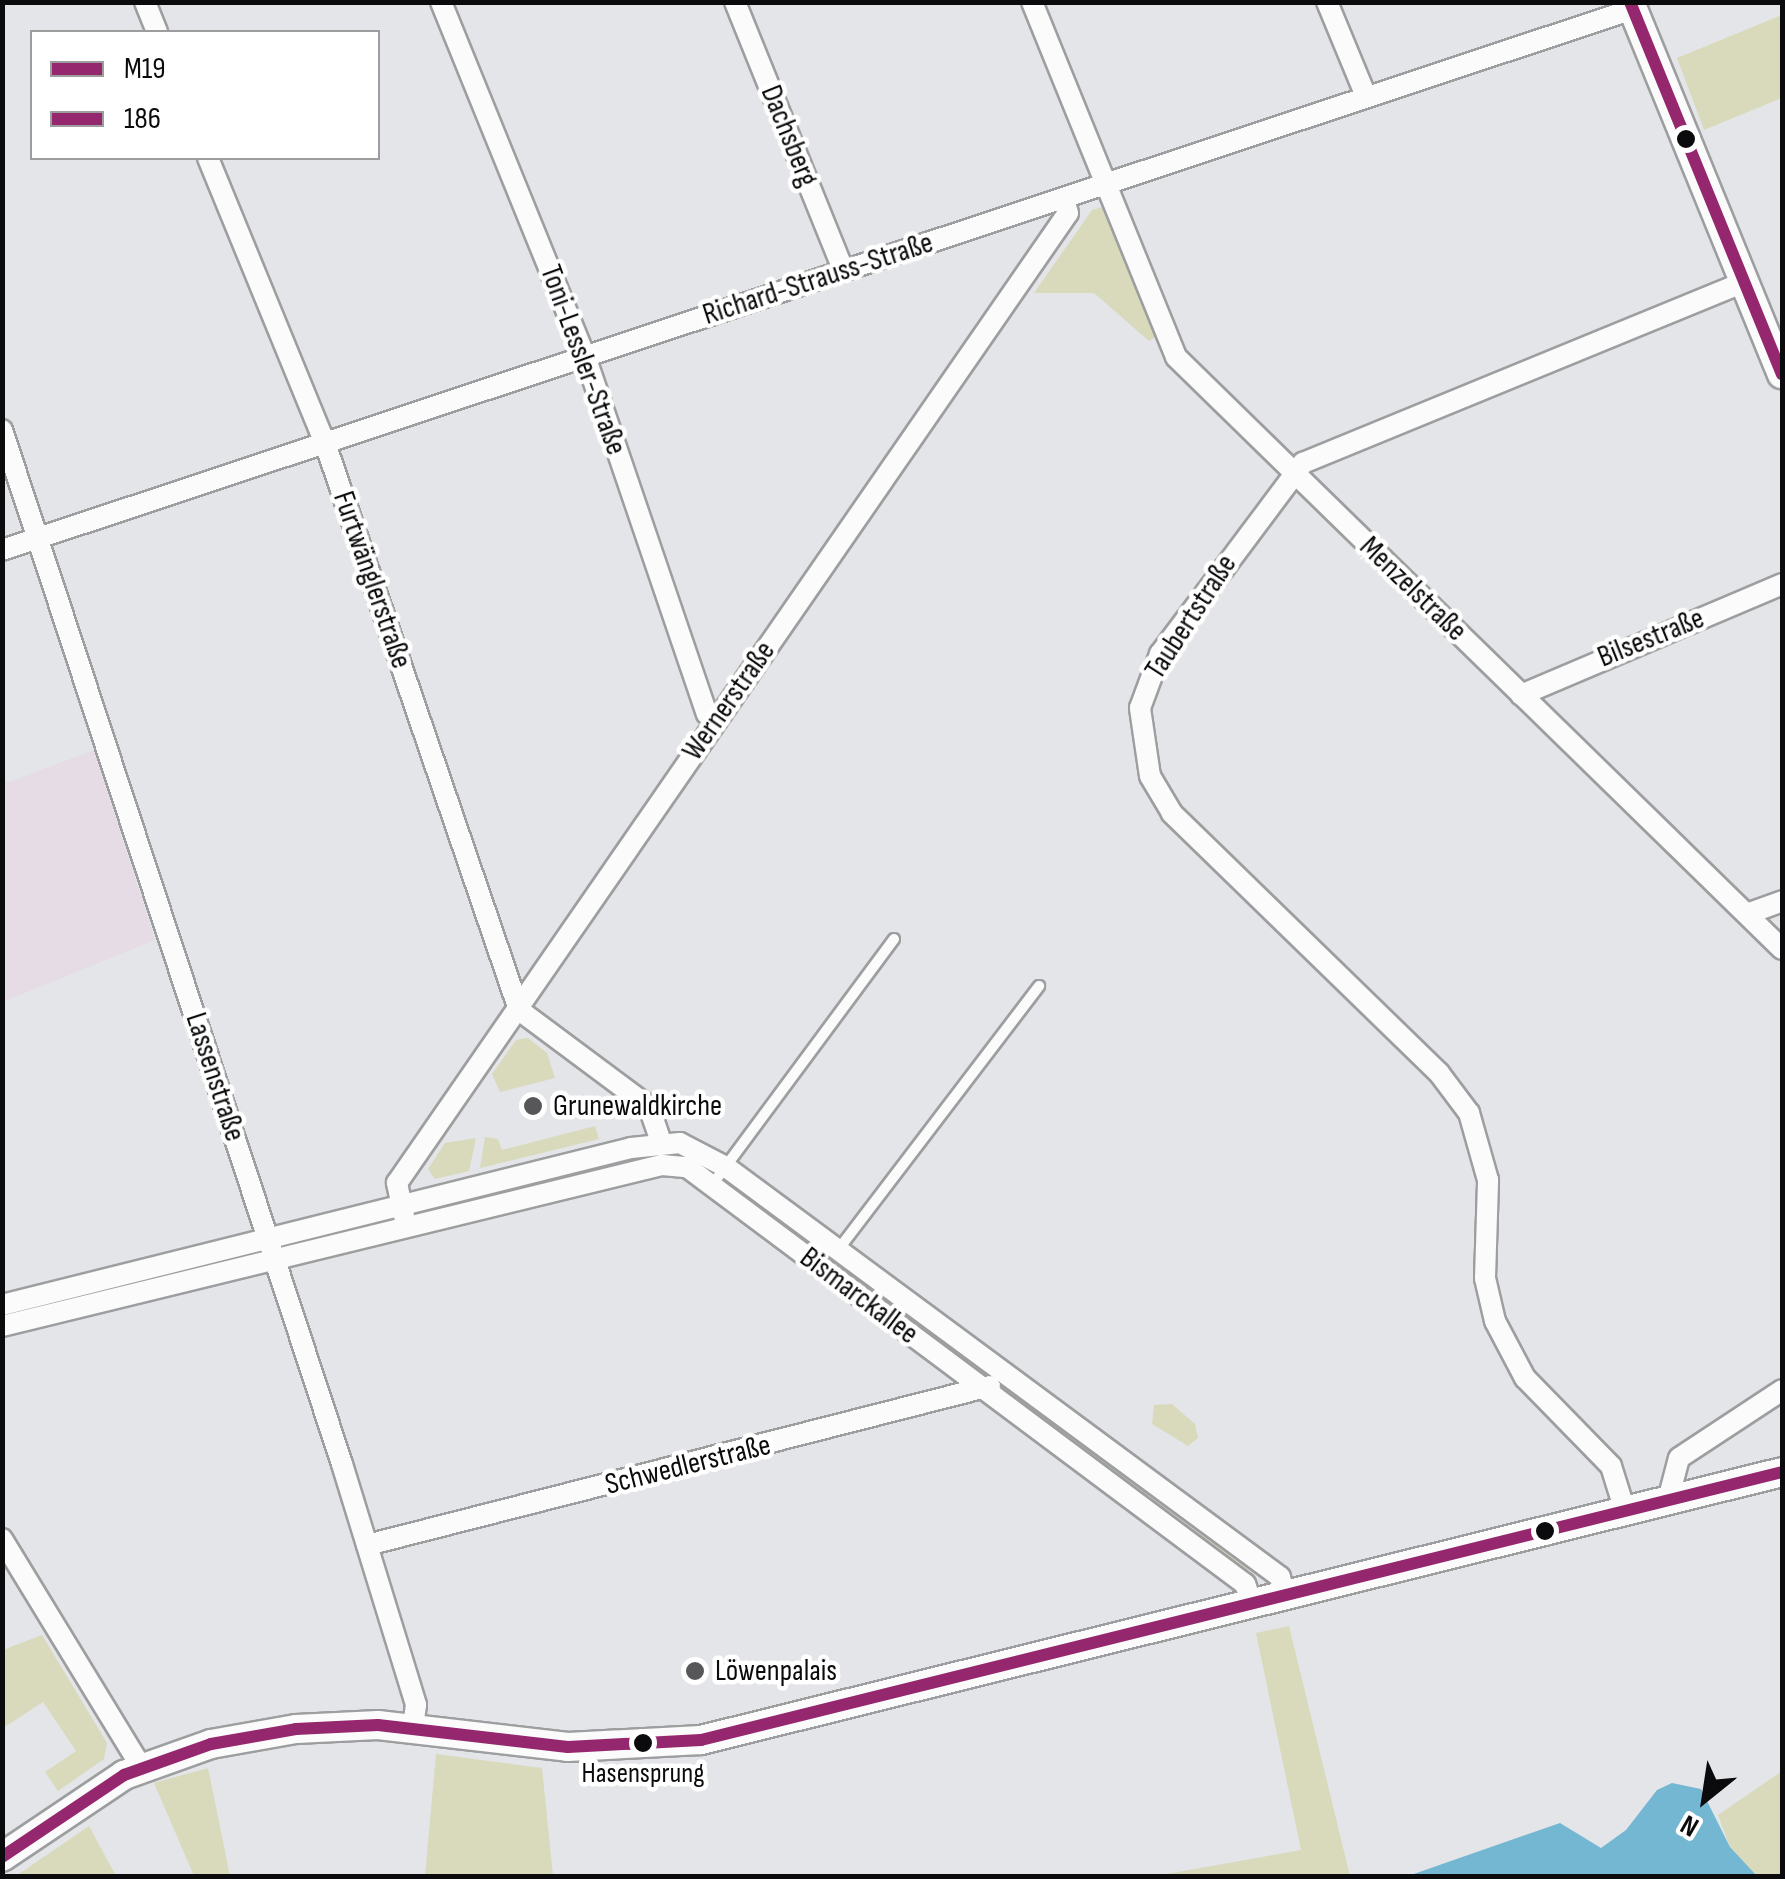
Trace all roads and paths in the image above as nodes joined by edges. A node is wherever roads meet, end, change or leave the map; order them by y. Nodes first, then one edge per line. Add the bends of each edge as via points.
1 (145, 2) edge
2 (441, 2) edge
3 (735, 2) edge
4 (1032, 2) edge
5 (1327, 2) edge
6 (1632, 6) edge
7 (156, 30) edge
8 (1366, 96) junction
9 (209, 160) edge
10 (1106, 186) junction
11 (1064, 200) junction
12 (843, 270) junction
13 (1745, 282) junction
14 (586, 356) junction
15 (1782, 374) edge
16 (2, 430) edge
17 (324, 443) junction
18 (1293, 471) junction
19 (41, 534) junction
20 (2, 550) edge
21 (1782, 584) edge
22 (1521, 695) junction
23 (715, 720) junction
24 (1782, 901) edge
25 (1747, 914) junction
26 (894, 939) dead end
27 (1782, 950) edge
28 (1039, 986) dead end
29 (518, 1010) junction
30 (660, 1142) junction
31 (726, 1166) junction
32 (712, 1185) junction
33 (402, 1206) junction
34 (407, 1228) junction
35 (267, 1237) junction
36 (838, 1250) junction
37 (274, 1261) junction
38 (105, 1278) junction
39 (112, 1300) junction
40 (2, 1305) edge
41 (2, 1326) edge
42 (1000, 1373) junction
43 (1782, 1390) edge
44 (985, 1392) junction
45 (1782, 1472) edge
46 (1668, 1500) junction
47 (1625, 1511) junction
48 (2, 1539) edge
49 (366, 1544) junction
50 (1284, 1595) junction
51 (1252, 1603) junction
52 (414, 1727) junction
53 (141, 1768) junction
54 (2, 1857) edge

1 - 7 street
2 - 14 street, Toni-Lessler-Straße
3 - 12 street, Dachsberg
4 - 10 street, Menzelstraße
5 - 8 street
6 - 8 street, Richard-Strauss-Straße
6 - 13 main road
8 - 10 street, Richard-Strauss-Straße
9 - 17 street, Furtwänglerstraße
10 - 11 street, Richard-Strauss-Straße
10 - 18 street, Menzelstraße via 1176,357
11 - 12 street, Richard-Strauss-Straße
11 - 23 street, Wernerstraße via 1068,213
12 - 14 street, Richard-Strauss-Straße
13 - 15 main road
13 - 18 street
14 - 17 street, Richard-Strauss-Straße
14 - 23 street, Toni-Lessler-Straße via 707,714
16 - 19 street, Lassenstraße
17 - 19 street, Richard-Strauss-Straße
17 - 29 street, Furtwänglerstraße
18 - 22 street, Menzelstraße
18 - 47 street, Taubertstraße via 1152,669 1140,708 1150,776 1172,812 1439,1074 1469,1112 1488,1180 1485,1278 1495,1321 1525,1378 1611,1466
19 - 20 street, Richard-Strauss-Straße
19 - 35 street, Lassenstraße
21 - 22 street, Bilsestraße
22 - 25 street, Menzelstraße
23 - 29 street, Wernerstraße
24 - 25 street
25 - 27 street, Menzelstraße
26 - 31 lane
28 - 36 lane, Bismarckallee
29 - 30 street via 649,1107
29 - 33 street, Wernerstraße via 397,1183
30 - 31 street, Bismarckallee via 697,1148
30 - 33 street, Bismarckallee
31 - 32 lane
31 - 36 street, Bismarckallee
32 - 34 street, Bismarckallee via 687,1168 662,1165
32 - 44 street, Bismarckallee
33 - 34 street
33 - 35 street, Bismarckallee
34 - 37 street, Bismarckallee
35 - 37 street, Lassenstraße
35 - 38 street, Bismarckallee
36 - 42 street, Bismarckallee
37 - 39 street, Bismarckallee
37 - 49 street, Lassenstraße
38 - 39 lane
38 - 40 street, Bismarckallee
39 - 41 street, Bismarckallee
42 - 44 street
42 - 50 street, Bismarckallee via 1280,1578
43 - 46 street via 1679,1458
44 - 49 street, Schwedlerstraße
44 - 51 street, Bismarckallee via 1246,1584
45 - 46 main road
46 - 47 main road
47 - 50 main road
48 - 53 street
49 - 52 street, Lassenstraße via 416,1704
50 - 51 main road
51 - 52 main road via 688,1742 568,1747
52 - 53 main road via 264,1733
53 - 54 main road

